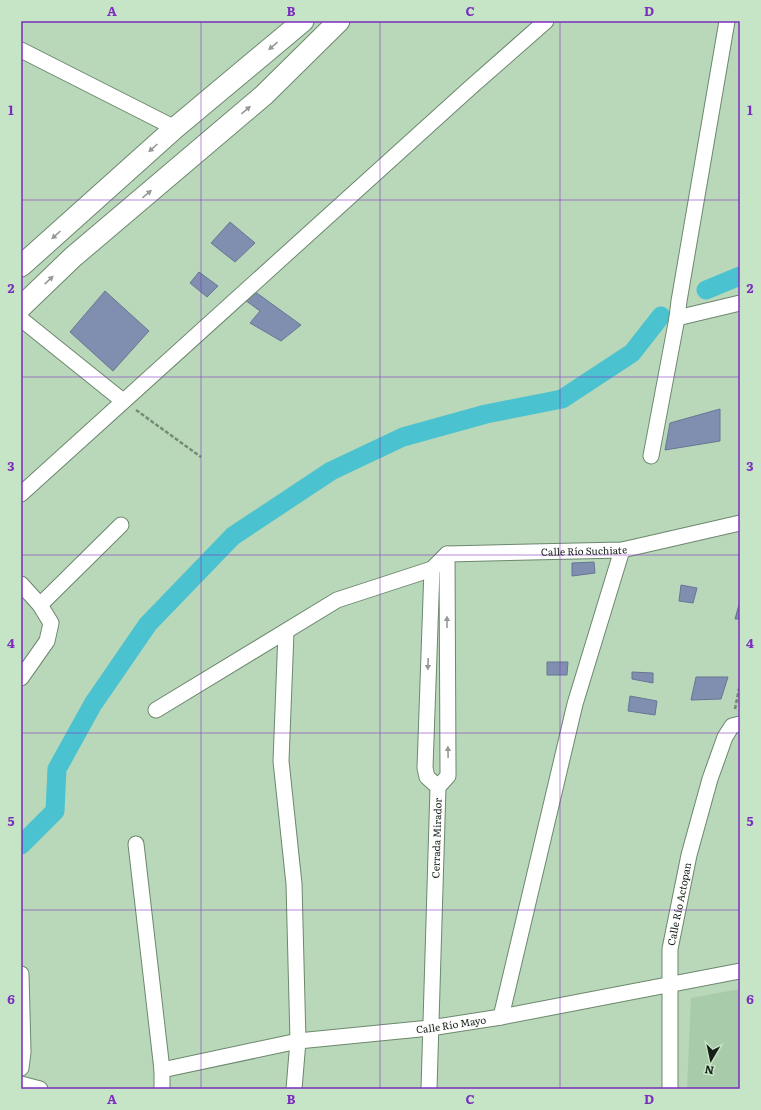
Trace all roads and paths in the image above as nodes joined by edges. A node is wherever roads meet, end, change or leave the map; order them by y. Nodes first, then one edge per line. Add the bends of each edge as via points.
1 (303, 21) edge
2 (339, 21) edge
3 (546, 21) edge
4 (727, 21) edge
5 (21, 50) edge
6 (175, 128) junction
7 (21, 266) edge
8 (740, 303) edge
9 (21, 306) edge
10 (677, 318) junction
11 (21, 319) edge
12 (123, 401) junction
13 (651, 456) dead end
14 (201, 457) dead end
15 (21, 494) edge
16 (740, 523) edge
17 (121, 525) dead end
18 (622, 550) junction
19 (447, 554) junction
20 (432, 569) junction
21 (21, 584) edge
22 (40, 605) junction
23 (286, 632) junction
24 (21, 678) edge
25 (740, 684) edge
26 (156, 710) dead end
27 (736, 725) edge
28 (438, 787) junction
29 (136, 844) dead end
30 (740, 971) edge
31 (21, 974) edge
32 (669, 984) junction
33 (501, 1017) junction
34 (430, 1028) junction
35 (298, 1041) junction
36 (21, 1068) edge
37 (162, 1070) junction
38 (21, 1084) edge
39 (40, 1089) edge
40 (162, 1089) edge
41 (294, 1089) edge
42 (429, 1089) edge
43 (670, 1089) edge

1 -> 6 street
9 -> 2 street via 73,257 264,95
3 - 12 street
4 - 10 street
5 - 6 street
6 -> 7 street
8 - 10 street
10 - 13 street
11 - 12 street
12 - 14 path
12 - 15 street
16 - 18 street, Calle Río Suchiate
17 - 22 street
18 - 19 street, Calle Río Suchiate
18 - 33 street via 575,704
19 - 20 street
28 -> 19 street via 448,776
20 - 23 street via 337,600
20 -> 28 street, Cerrada Mirador via 425,768 427,777
21 - 22 street
22 - 24 street via 51,623 47,642
23 - 26 street
23 - 35 street via 281,761 294,884
25 - 27 path
27 - 32 street, Calle Río Actopan via 725,737 710,779 689,855 670,949
28 - 34 street, Cerrada Mirador
29 - 37 street
30 - 32 street, Calle Río Mayo
31 - 36 street
32 - 33 street, Calle Río Mayo
32 - 43 street, Calle Río Actopan
33 - 34 street, Calle Río Mayo
34 - 35 street, Calle Río Mayo
34 - 42 street, Cerrada Mirador
35 - 37 street, Calle Río Mayo
35 - 41 street
37 - 40 street
38 - 39 street

